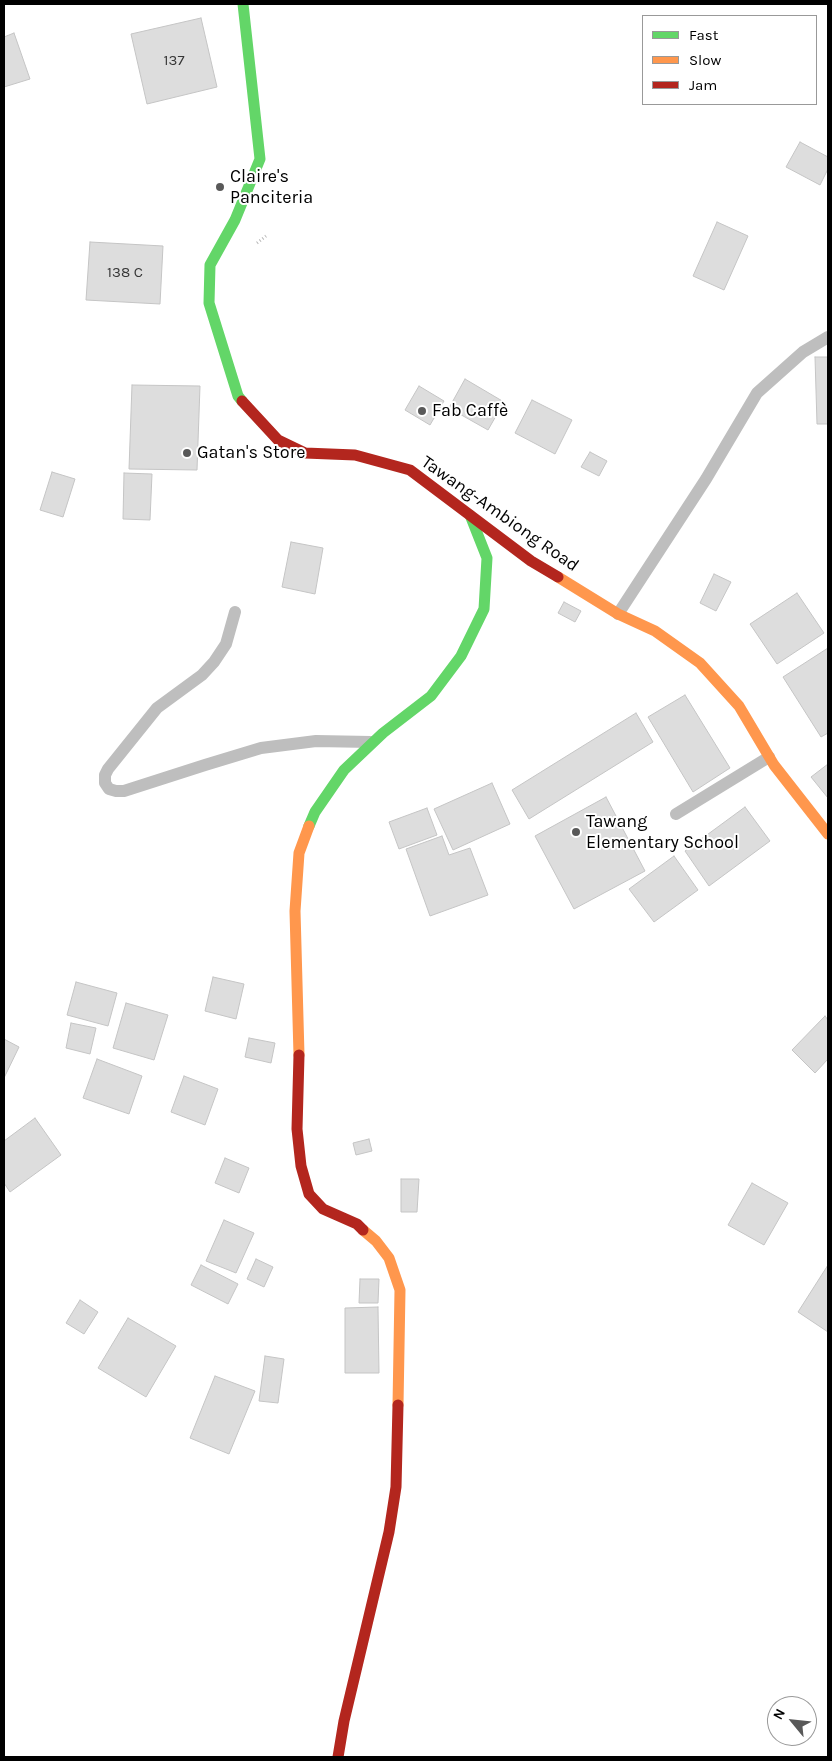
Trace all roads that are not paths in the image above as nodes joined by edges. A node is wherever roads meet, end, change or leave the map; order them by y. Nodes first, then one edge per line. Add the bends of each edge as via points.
1 (243, 4) edge
2 (828, 337) edge
3 (470, 515) junction
4 (235, 612) dead end
5 (618, 614) junction
6 (374, 742) junction
7 (768, 756) junction
8 (676, 814) dead end
9 (828, 834) edge
10 (338, 1757) edge

1 - 3 street, Tawang-Ambiong Road via 260,159 235,220 210,265 209,303 238,396 278,440 305,454 355,455 410,470
2 - 5 lane via 803,352 757,393 706,479
3 - 5 street, Tawang-Ambiong Road via 531,561
3 - 6 street via 487,558 484,609 461,656 431,696
4 - 6 lane via 226,644 214,662 202,675 157,708 105,775 109,789 124,791 261,748 316,741
5 - 7 street, Tawang-Ambiong Road via 654,631 700,663 739,706
6 - 10 street via 344,770 315,812 299,853 295,911 299,1055 297,1128 301,1166 309,1194 323,1209 357,1224 376,1241 389,1258 400,1290 396,1487 389,1532
7 - 8 lane
7 - 9 street, Tawang-Ambiong Road

